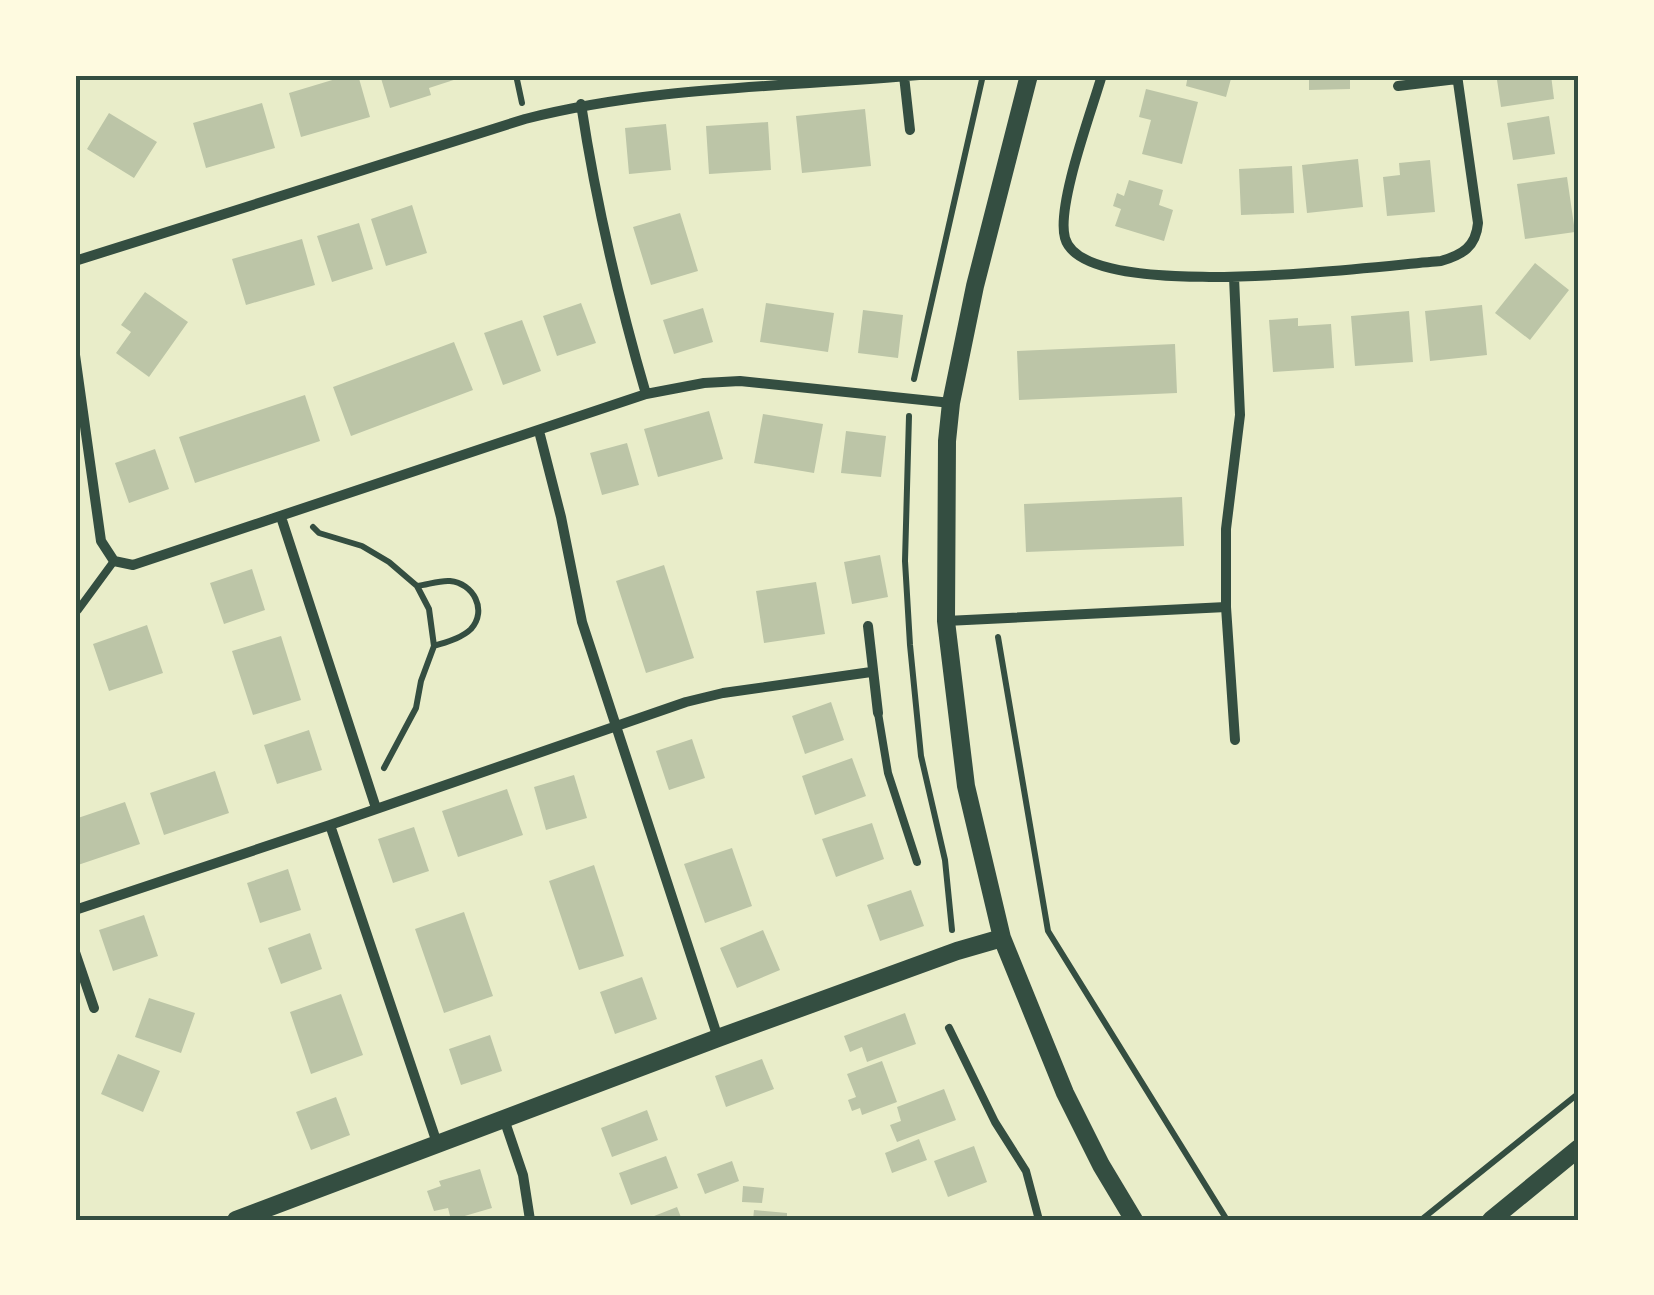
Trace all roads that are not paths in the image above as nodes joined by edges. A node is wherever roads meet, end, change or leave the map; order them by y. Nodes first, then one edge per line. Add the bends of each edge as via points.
1 (919, 75) edge
2 (1029, 75) edge
3 (1102, 75) edge
4 (904, 76) edge
5 (1457, 77) edge
6 (1398, 86) dead end
7 (581, 104) junction
8 (910, 130) dead end
9 (75, 261) edge
10 (1234, 277) junction
11 (75, 355) edge
12 (646, 394) junction
13 (951, 403) junction
14 (539, 431) junction
15 (280, 518) junction
16 (114, 561) junction
17 (1226, 608) junction
18 (78, 610) dead end
19 (946, 621) junction
20 (868, 626) dead end
21 (871, 672) junction
22 (878, 713) joint
23 (617, 724) junction
24 (1235, 740) dead end
25 (376, 808) junction
26 (330, 825) junction
27 (916, 862) dead end
28 (75, 910) edge
29 (1002, 938) junction
30 (75, 952) edge
31 (94, 1008) dead end
32 (949, 1028) dead end
33 (718, 1038) junction
34 (504, 1119) junction
35 (438, 1143) junction
36 (1579, 1148) edge
37 (236, 1220) edge
38 (530, 1220) edge
39 (1039, 1220) edge
40 (1134, 1220) edge
41 (1491, 1220) edge

1 - 4 street
2 - 13 street
3 - 10 street via 1066,205 1070,248 1098,266 1144,276
4 - 7 street
4 - 8 street
5 - 6 street
5 - 10 street via 1478,224 1470,247 1441,261
7 - 9 street
7 - 12 street via 595,195
10 - 17 street via 1240,415 1226,530
11 - 16 street via 101,541
12 - 13 street via 740,381
12 - 14 street
13 - 19 street
14 - 15 street
14 - 23 street via 582,622
15 - 16 street via 133,565
15 - 25 street
16 - 18 lane
17 - 19 street
17 - 24 street
19 - 29 street via 966,786
20 - 21 street
21 - 22 street
21 - 23 street via 723,693
22 - 27 lane
23 - 25 street
23 - 33 street
25 - 26 street
26 - 28 street
26 - 35 street
29 - 33 street
29 - 40 street via 1065,1093
30 - 31 street
32 - 39 lane via 1026,1171
33 - 34 street
34 - 35 street
34 - 38 street
35 - 37 street
36 - 41 street

